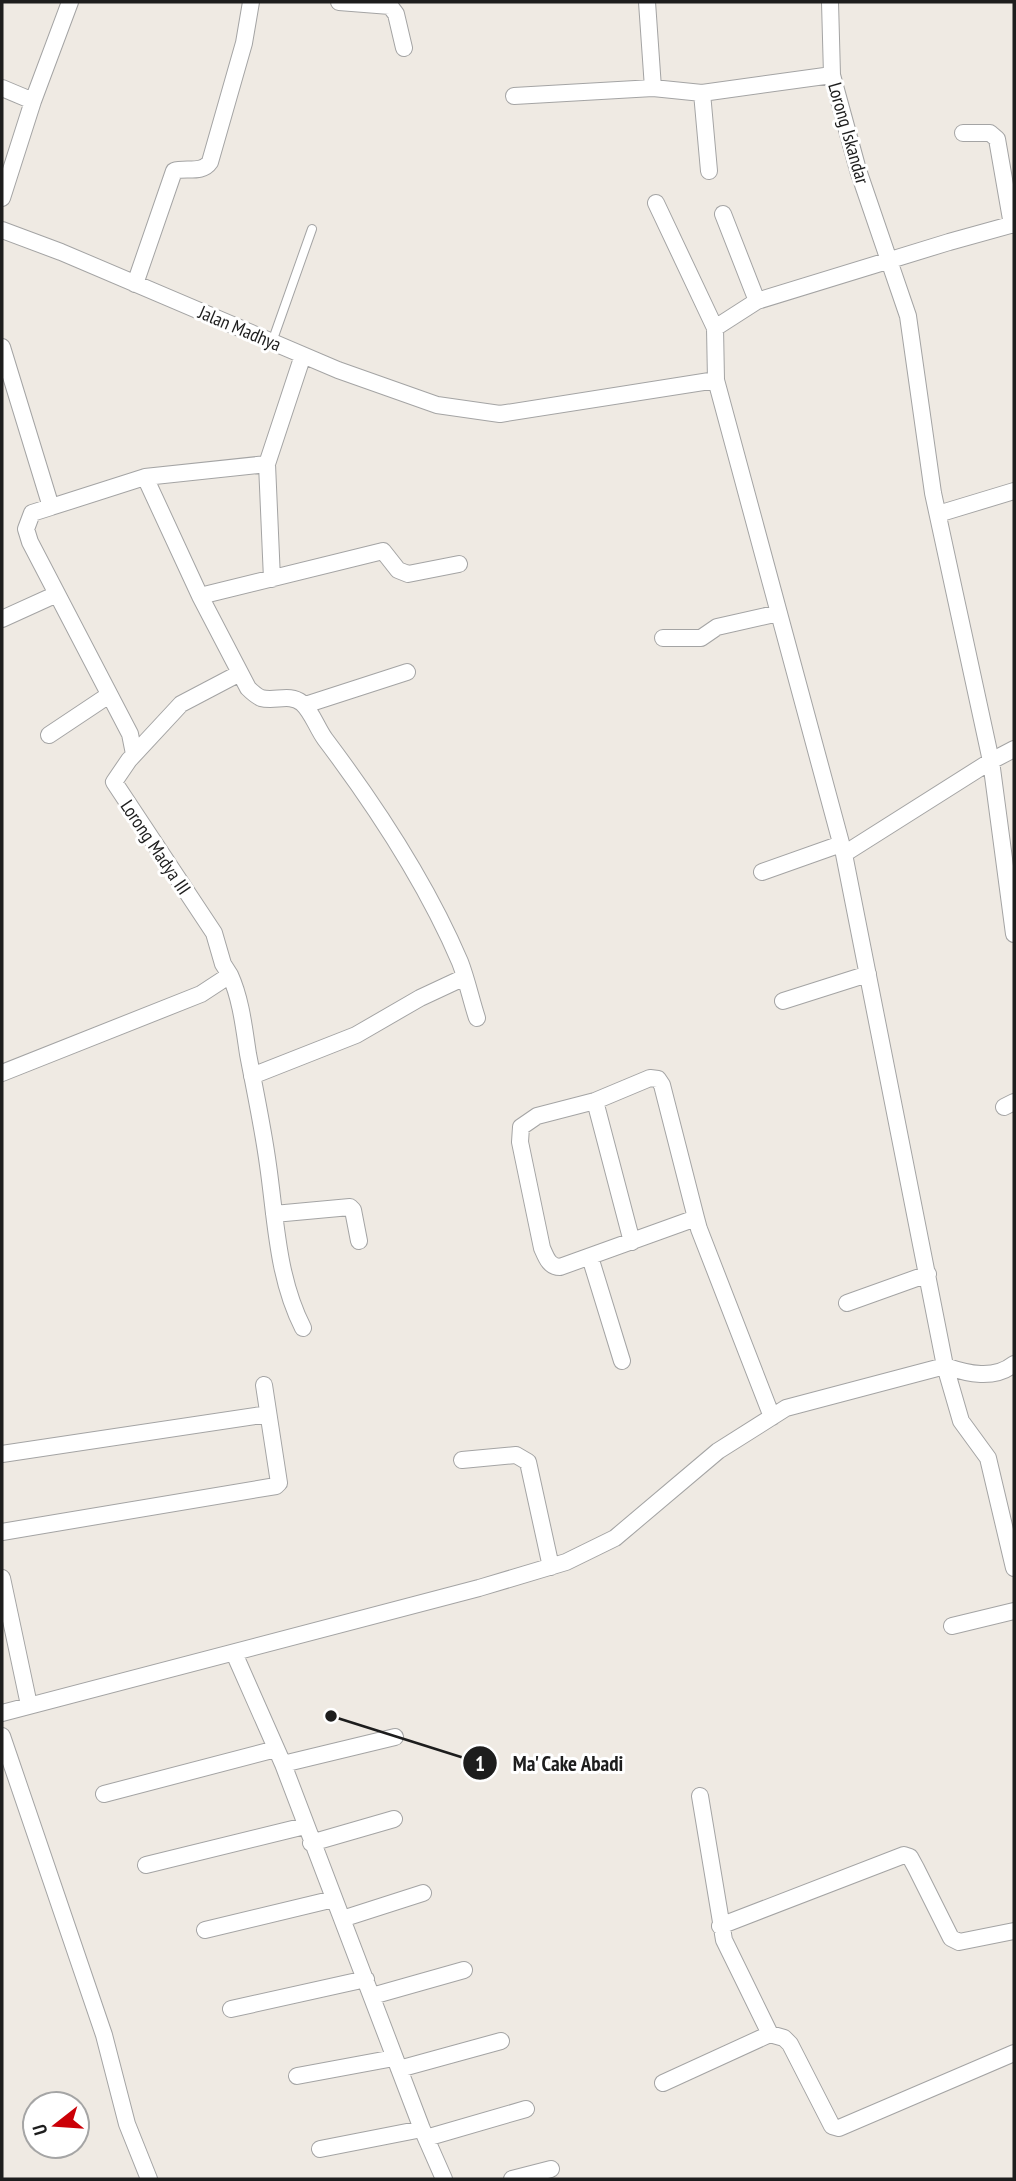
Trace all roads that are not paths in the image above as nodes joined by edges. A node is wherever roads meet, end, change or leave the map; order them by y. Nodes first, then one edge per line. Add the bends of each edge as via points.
1 (70, 2) edge
2 (251, 2) edge
3 (339, 2) edge
4 (647, 2) edge
5 (830, 2) edge
6 (404, 48) dead end
7 (832, 75) junction
8 (2, 88) edge
9 (653, 89) junction
10 (702, 93) junction
11 (514, 96) dead end
12 (33, 101) junction
13 (963, 133) dead end
14 (7, 168) edge
15 (709, 171) dead end
16 (2, 198) edge
17 (656, 203) dead end
18 (723, 214) dead end
19 (1013, 225) edge
20 (312, 229) dead end
21 (2, 230) edge
22 (889, 261) junction
23 (135, 284) junction
24 (757, 301) junction
25 (715, 328) junction
26 (272, 342) junction
27 (2, 348) edge
28 (303, 355) junction
29 (716, 380) junction
30 (267, 464) junction
31 (145, 477) junction
32 (1014, 491) edge
33 (51, 508) junction
34 (938, 514) junction
35 (459, 564) dead end
36 (272, 579) junction
37 (57, 594) junction
38 (201, 596) junction
39 (779, 613) junction
40 (2, 619) edge
41 (663, 638) dead end
42 (407, 672) dead end
43 (240, 673) junction
44 (109, 695) junction
45 (305, 705) junction
46 (49, 735) dead end
47 (1014, 749) edge
48 (134, 754) junction
49 (991, 761) junction
50 (843, 849) junction
51 (762, 872) dead end
52 (1014, 934) edge
53 (868, 974) junction
54 (230, 975) junction
55 (465, 977) junction
56 (783, 1001) dead end
57 (477, 1018) dead end
58 (2, 1073) edge
59 (253, 1076) junction
60 (594, 1101) junction
61 (274, 1214) junction
62 (696, 1218) junction
63 (359, 1241) dead end
64 (632, 1242) junction
65 (590, 1257) junction
66 (928, 1274) junction
67 (847, 1303) dead end
68 (303, 1328) dead end
69 (622, 1361) dead end
70 (1014, 1364) edge
71 (945, 1366) junction
72 (264, 1385) dead end
73 (268, 1413) junction
74 (772, 1417) junction
75 (2, 1454) edge
76 (462, 1460) dead end
77 (2, 1532) edge
78 (551, 1567) junction
79 (1014, 1568) edge
80 (2, 1578) edge
81 (1014, 1611) edge
82 (952, 1626) dead end
83 (234, 1653) junction
84 (29, 1706) junction
85 (2, 1713) edge
86 (2, 1736) edge
87 (395, 1737) dead end
88 (279, 1757) junction
89 (104, 1794) dead end
90 (700, 1796) dead end
91 (394, 1819) dead end
92 (305, 1826) junction
93 (311, 1843) junction
94 (146, 1865) dead end
95 (423, 1893) dead end
96 (334, 1899) junction
97 (342, 1919) junction
98 (720, 1926) junction
99 (205, 1930) dead end
100 (1014, 1931) edge
101 (464, 1970) dead end
102 (366, 1979) junction
103 (372, 1996) junction
104 (231, 2009) dead end
105 (770, 2034) junction
106 (501, 2041) dead end
107 (1014, 2053) edge
108 (397, 2063) junction
109 (297, 2076) dead end
110 (663, 2083) dead end
111 (526, 2109) dead end
112 (424, 2133) junction
113 (320, 2149) dead end
114 (551, 2169) dead end
115 (149, 2179) edge
116 (444, 2179) edge
117 (512, 2179) edge

1 - 12 street
2 - 23 street via 210,162 206,168 173,171
3 - 6 street via 390,6
4 - 9 street
5 - 7 street, Lorong Iskandar
7 - 10 street
7 - 22 street, Lorong Iskandar
8 - 12 street
9 - 10 street
9 - 11 street
10 - 15 street
12 - 14 street
13 - 19 street via 990,133 997,139
14 - 16 street
17 - 25 street
18 - 24 street
19 - 22 street
20 - 26 lane
21 - 23 street, Jalan Madhya
22 - 24 street
22 - 34 street, Lorong Iskandar via 908,316
23 - 26 street, Jalan Madhya
24 - 25 street
25 - 29 street
26 - 28 street, Jalan Madhya
27 - 33 street
28 - 29 street, Jalan Madhya via 437,405 500,414
28 - 30 street
29 - 39 street
30 - 31 street
30 - 36 street
31 - 33 street
31 - 38 street
32 - 34 street
33 - 37 street via 32,513 26,529
34 - 49 street, Lorong Iskandar
35 - 36 street via 408,574 398,570 383,551
36 - 38 street
37 - 40 street
37 - 44 street
38 - 43 street
39 - 41 street via 717,627 701,638
39 - 50 street
42 - 45 street
43 - 45 street via 260,698 286,697
43 - 48 street via 181,704
44 - 46 street
44 - 48 street via 130,734
45 - 55 street via 408,862
47 - 49 street
48 - 54 street, Lorong Madya III via 114,782 116,787 214,933
49 - 50 street
49 - 52 street, Lorong Iskandar
50 - 51 street
50 - 53 street
53 - 56 street
53 - 66 street
54 - 58 street via 201,994
54 - 59 street
55 - 57 street
55 - 59 street via 356,1035
59 - 61 street
60 - 62 street via 650,1078 658,1079
60 - 64 street
60 - 65 street via 537,1116 521,1127 520,1142 542,1248 550,1263 560,1267
61 - 63 street via 350,1208
61 - 68 street via 291,1300
62 - 64 street
62 - 74 street
64 - 65 street
65 - 69 street
66 - 67 street
66 - 71 street
70 - 71 street via 1007,1370 982,1374
71 - 74 street via 786,1408
71 - 79 street via 961,1421 988,1458
72 - 73 street
73 - 75 street
73 - 77 street via 276,1486
74 - 78 street via 718,1451 615,1538
76 - 78 street via 516,1455 528,1462
78 - 83 street
80 - 84 street
81 - 82 street
83 - 84 street
83 - 88 street
84 - 85 street
86 - 115 street via 104,2035 127,2124
87 - 88 street
88 - 89 street
88 - 92 street
90 - 98 street
91 - 93 street
92 - 93 street
92 - 94 street
93 - 96 street
95 - 97 street
96 - 97 street
96 - 99 street
97 - 102 street
98 - 100 street via 904,1855 910,1857 951,1938 959,1942
98 - 105 street
101 - 103 street
102 - 103 street
102 - 104 street
103 - 108 street
105 - 107 street via 790,2044 832,2126 839,2129
105 - 110 street
106 - 108 street
108 - 109 street
108 - 112 street
111 - 112 street
112 - 113 street
112 - 116 street
114 - 117 street

